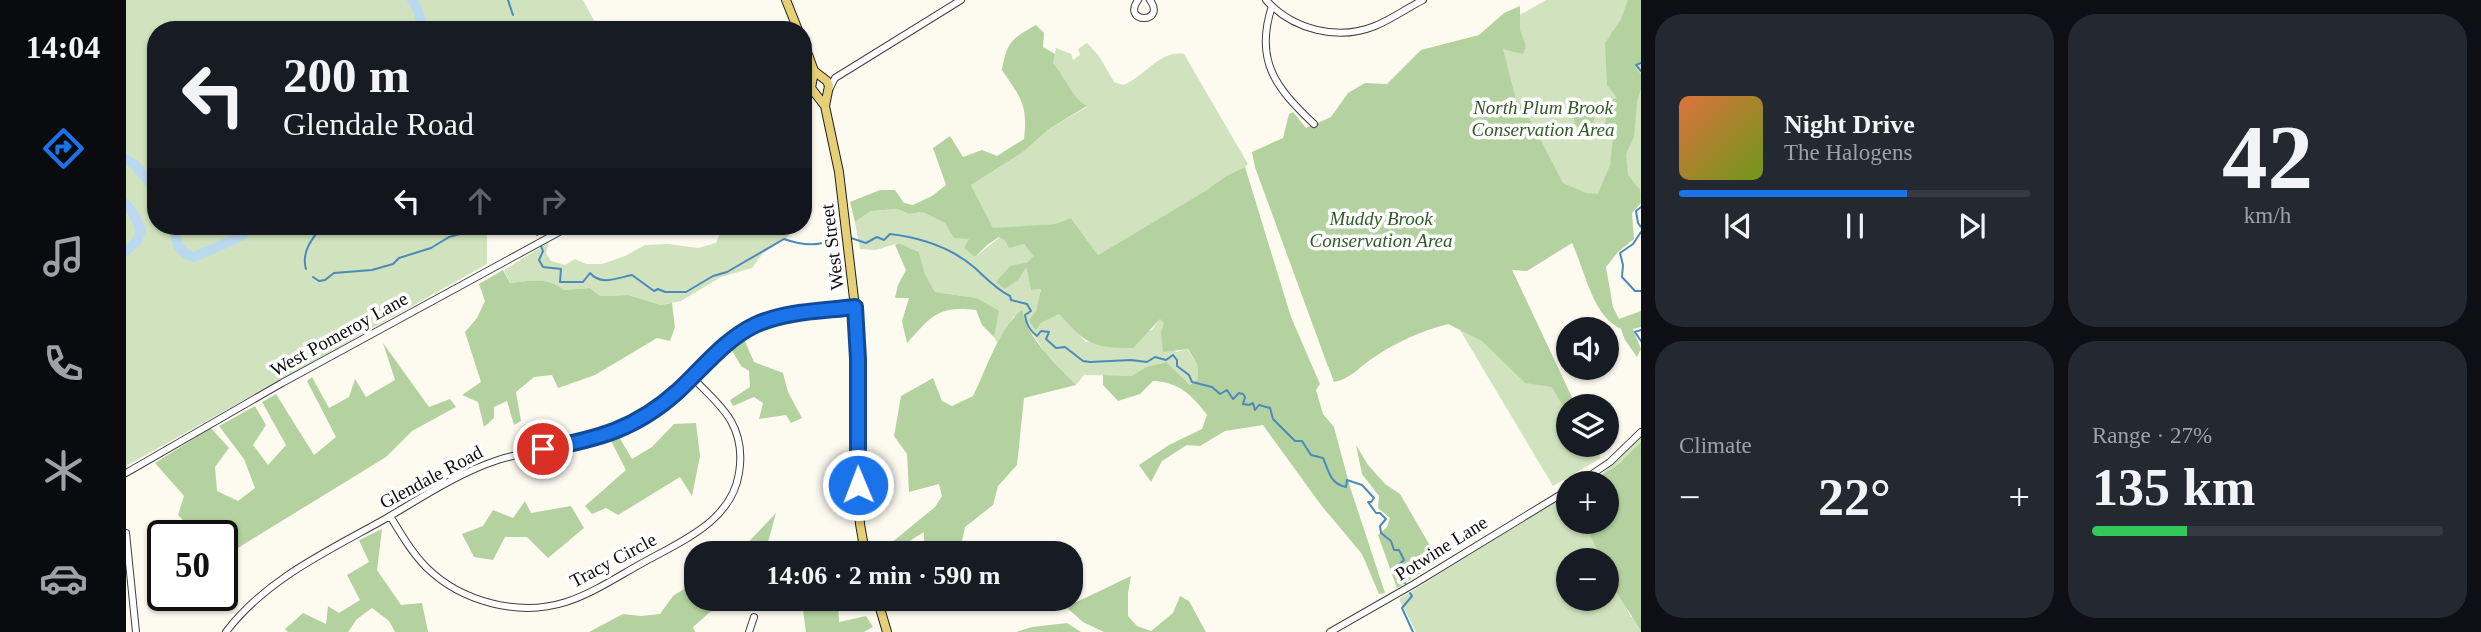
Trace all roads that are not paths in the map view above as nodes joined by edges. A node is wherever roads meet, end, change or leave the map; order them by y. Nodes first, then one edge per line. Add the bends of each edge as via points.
1 (786, 0) edge
2 (961, 0) edge
3 (1137, 0) edge
4 (1150, 0) edge
5 (1266, 0) edge
6 (1423, 0) edge
7 (1272, 6) junction
8 (795, 21) edge
9 (812, 66) edge
10 (814, 71) junction
11 (824, 78) junction
12 (835, 78) junction
13 (812, 83) junction
14 (828, 90) junction
15 (812, 95) edge
16 (816, 95) junction
17 (825, 106) junction
18 (1314, 124) dead end
19 (553, 235) edge
20 (855, 307) junction
21 (692, 377) junction
22 (1641, 432) edge
23 (1597, 471) edge
24 (126, 473) edge
25 (1556, 497) edge
26 (390, 516) junction
27 (126, 533) edge
28 (863, 541) edge
29 (881, 611) edge
30 (754, 617) dead end
31 (136, 632) edge
32 (226, 632) edge
33 (749, 632) edge
34 (887, 632) edge
35 (1331, 632) edge

1 - 8 main road
2 - 12 street
3 - 4 street via 1135,13 1146,18 1154,10
5 - 7 street
6 - 7 street via 1381,24 1349,32 1306,27
7 - 18 street via 1265,38 1269,66 1283,93
9 - 10 main road
10 - 11 main road
10 - 13 main road
11 - 12 street
11 - 13 main road
11 - 14 main road, West Street
12 - 14 street
13 - 16 main road, West Street
14 - 16 main road
14 - 17 main road, West Street
15 - 16 street
16 - 17 main road, West Street
17 - 20 main road, West Street via 839,172
19 - 24 street, West Pomeroy Lane
20 - 21 street, Glendale Road via 787,315 758,324 726,344
20 - 28 main road, West Street via 857,475
21 - 26 street, Glendale Road via 654,411 621,429 496,461 459,476
21 - 26 street, Tracy Circle via 725,412 737,435 741,465 733,494 698,532 593,591 545,607 479,600 428,569
22 - 23 street
25 - 35 street, Potwine Lane
26 - 32 street, Glendale Road via 285,577 257,597
27 - 31 street
29 - 34 main road
30 - 33 street

